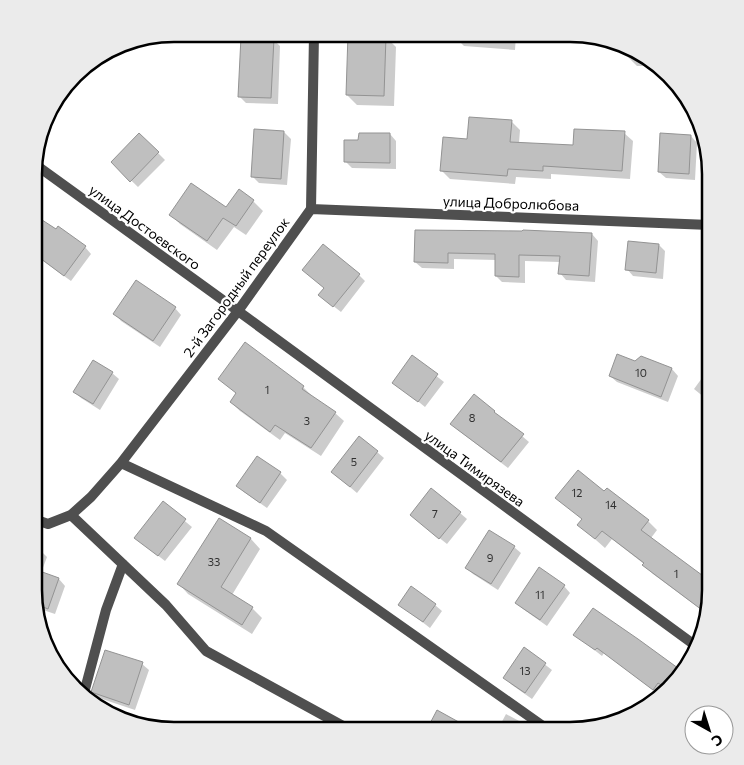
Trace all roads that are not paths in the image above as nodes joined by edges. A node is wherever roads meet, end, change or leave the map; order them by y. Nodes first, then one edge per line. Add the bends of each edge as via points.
1 (314, 43) edge
2 (43, 170) edge
3 (310, 209) junction
4 (701, 225) edge
5 (238, 311) junction
6 (121, 463) junction
7 (71, 515) junction
8 (43, 522) edge
9 (123, 564) junction
10 (691, 642) edge
11 (85, 688) edge
12 (336, 722) edge
13 (537, 722) edge

1 - 3 street
2 - 5 street, улица Достоевского
3 - 4 street, улица Добролюбова
3 - 5 street, 2-й Загородный переулок
5 - 6 street, 2-й Загородный переулок
5 - 10 street, улица Тимирязева
6 - 7 street, 2-й Загородный переулок via 91,498
6 - 13 street via 266,531
7 - 8 street, 2-й Загородный переулок via 48,524
7 - 9 street
9 - 11 street via 106,610
9 - 12 street via 206,650

